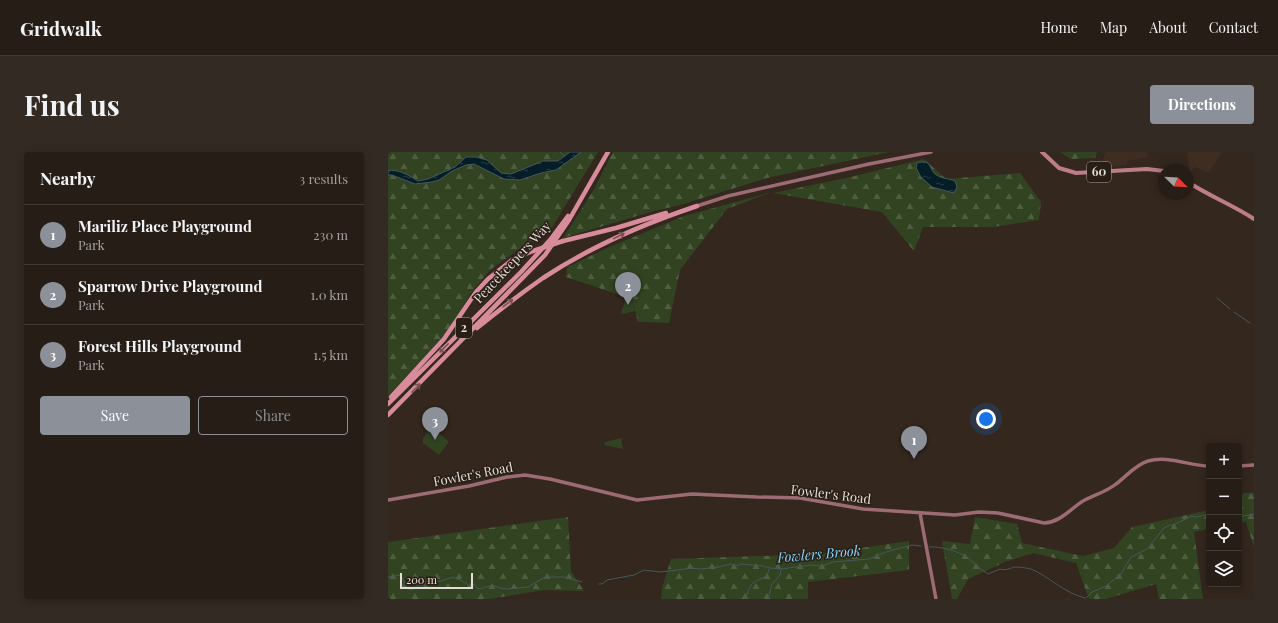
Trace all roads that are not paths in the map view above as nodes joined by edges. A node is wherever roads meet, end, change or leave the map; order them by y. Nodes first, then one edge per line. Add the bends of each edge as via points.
1 (608, 152) edge
2 (931, 152) edge
3 (1042, 152) edge
4 (1158, 170) edge
5 (1194, 186) edge
6 (580, 200) junction
7 (697, 206) junction
8 (1254, 219) edge
9 (456, 346) junction
10 (388, 400) edge
11 (388, 404) edge
12 (388, 415) edge
13 (1254, 465) edge
14 (1206, 466) edge
15 (1242, 466) edge
16 (388, 500) edge
17 (920, 513) junction
18 (936, 599) edge

1 - 6 highway, Peacekeepers Way / 2
2 - 7 street via 862,165 728,196
3 - 4 main road, 60 via 1059,168 1076,173
5 - 8 main road
6 - 9 highway, Peacekeepers Way / 2 via 545,255
6 -> 11 highway, Peacekeepers Way / 2 via 531,261
9 -> 7 highway via 513,299 582,254 667,216
7 - 10 highway, bridge via 563,241 512,260 476,292 444,339
12 -> 9 highway, Peacekeepers Way / 2
13 - 15 street
14 - 17 street, Fowler's Road via 1164,459 1142,463 1112,486 1050,523 980,512 955,515
16 - 17 street, Fowler's Road via 469,486 507,476 525,475 637,500 692,494 800,498 863,509
17 - 18 street

